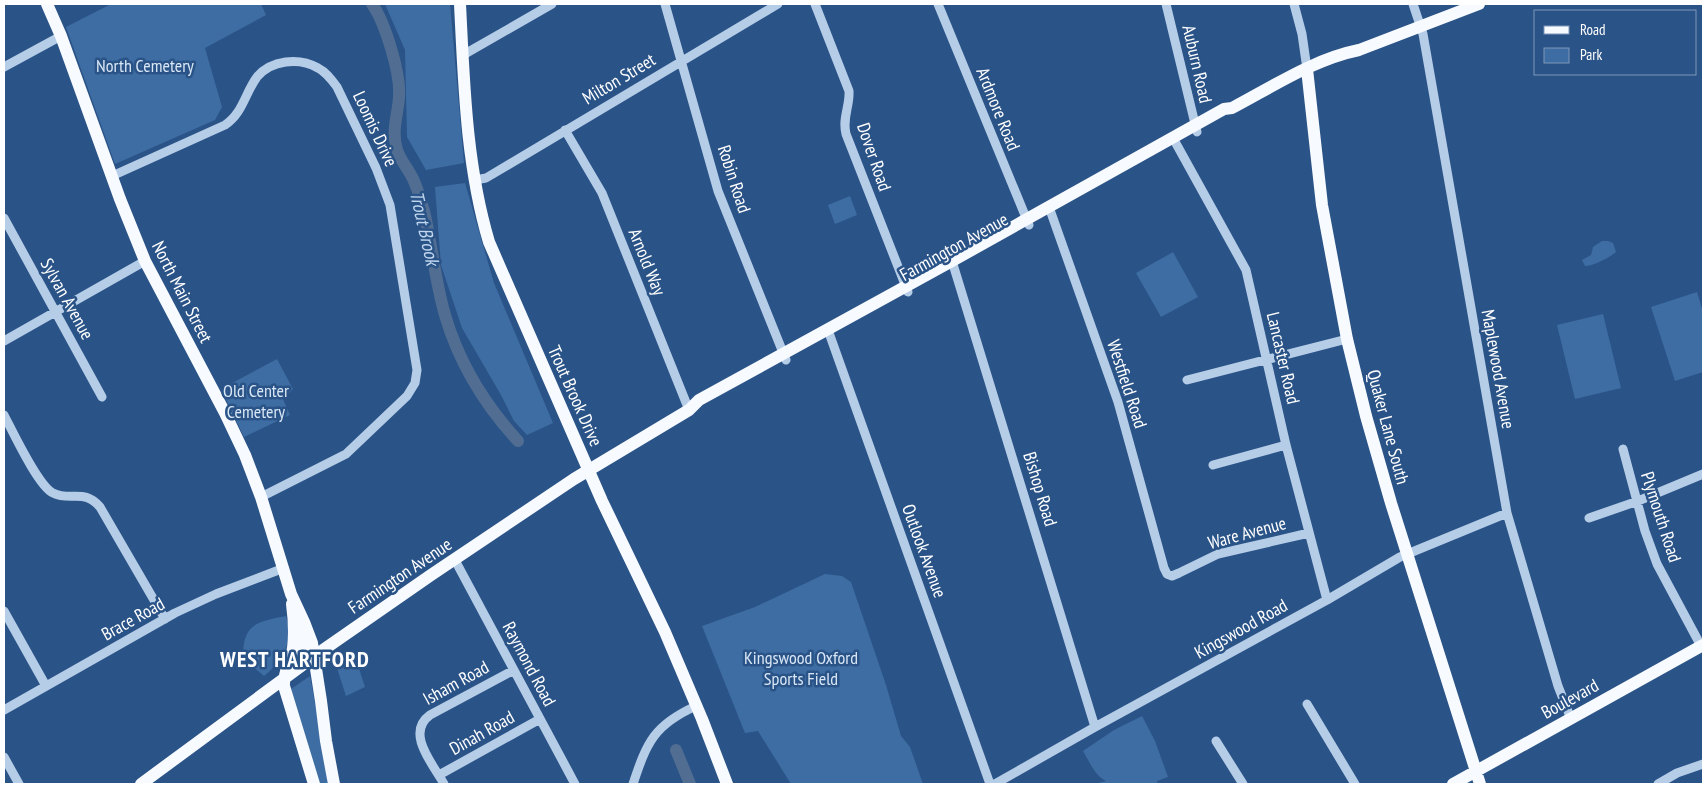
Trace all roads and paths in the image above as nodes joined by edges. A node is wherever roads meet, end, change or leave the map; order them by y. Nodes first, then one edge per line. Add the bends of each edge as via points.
1 (47, 4) edge
2 (460, 4) edge
3 (552, 4) edge
4 (665, 4) edge
5 (778, 4) edge
6 (815, 4) edge
7 (938, 4) edge
8 (1166, 4) edge
9 (1294, 4) edge
10 (1413, 4) edge
11 (1460, 4) edge
12 (1479, 4) edge
13 (1420, 23) junction
14 (61, 36) junction
15 (463, 55) junction
16 (682, 60) junction
17 (4, 67) edge
18 (1307, 69) junction
19 (1196, 129) junction
20 (565, 130) junction
21 (1174, 141) junction
22 (112, 176) junction
23 (475, 180) junction
24 (1050, 210) junction
25 (4, 218) edge
26 (1027, 222) junction
27 (145, 261) junction
28 (953, 264) junction
29 (907, 289) junction
30 (56, 312) junction
31 (829, 333) junction
32 (1347, 339) junction
33 (4, 341) edge
34 (784, 357) junction
35 (1267, 361) junction
36 (1187, 380) dead end
37 (102, 396) dead end
38 (689, 410) junction
39 (4, 415) edge
40 (1286, 445) junction
41 (1623, 448) dead end
42 (1213, 465) dead end
43 (589, 470) junction
44 (1703, 474) edge
45 (261, 497) junction
46 (1638, 501) junction
47 (1507, 513) junction
48 (1589, 518) dead end
49 (1309, 533) junction
50 (1407, 553) junction
51 (455, 560) junction
52 (284, 568) junction
53 (1167, 574) joint
54 (291, 594) junction
55 (1327, 600) junction
56 (4, 611) edge
57 (165, 618) junction
58 (1702, 646) edge
59 (315, 656) junction
60 (514, 670) junction
61 (284, 679) junction
62 (46, 686) junction
63 (1307, 704) dead end
64 (696, 706) junction
65 (4, 710) edge
66 (1571, 718) junction
67 (540, 719) junction
68 (1096, 727) junction
69 (1216, 740) dead end
70 (4, 757) edge
71 (1703, 764) edge
72 (1476, 771) junction
73 (439, 775) junction
74 (19, 784) edge
75 (141, 784) edge
76 (314, 784) edge
77 (334, 784) edge
78 (444, 784) edge
79 (575, 784) edge
80 (633, 784) edge
81 (727, 784) edge
82 (990, 784) edge
83 (996, 784) edge
84 (1243, 784) edge
85 (1355, 784) edge
86 (1453, 784) edge
87 (1480, 784) edge
88 (1658, 784) edge

1 - 14 main road, North Main Street
2 - 15 main road, Trout Brook Drive
3 - 15 street
4 - 16 street, Robin Road
5 - 16 street, Milton Street
6 - 29 street, Dover Road via 849,91 844,121 846,134
7 - 26 street, Ardmore Road
8 - 19 street, Auburn Road
9 - 18 street
10 - 13 street, Maplewood Avenue
11 - 13 main road, Farmington Avenue
12 - 13 main road, Farmington Avenue
13 - 18 main road, Farmington Avenue
13 - 47 street, Maplewood Avenue
14 - 17 street
14 - 22 main road, North Main Street
15 - 23 main road, Trout Brook Drive
16 - 20 street, Milton Street
16 - 34 street, Robin Road via 718,191
18 - 19 main road, Farmington Avenue via 1232,108 1224,109
18 - 32 main road, Quaker Lane South via 1322,205
19 - 21 main road, Farmington Avenue
20 - 23 street, Milton Street via 486,178
20 - 38 street, Arnold Way via 602,193
21 - 24 main road, Farmington Avenue
21 - 35 street, Lancaster Road via 1246,270
22 - 27 main road, North Main Street
22 - 45 street, Loomis Drive via 225,125 234,119 252,85 264,71 284,62 298,61 317,67 337,86 376,168 390,205 418,370 415,383 407,396 346,454
23 - 43 main road, Trout Brook Drive via 495,257
24 - 26 main road, Farmington Avenue
24 - 53 street, Westfield Road via 1118,402
25 - 30 street, Sylvan Avenue
26 - 28 main road, Farmington Avenue
27 - 30 street
27 - 45 main road, North Main Street via 226,413
28 - 29 main road, Farmington Avenue
28 - 68 street, Bishop Road
29 - 31 main road, Farmington Avenue
30 - 33 street
30 - 37 street, Sylvan Avenue
31 - 34 main road, Farmington Avenue
31 - 82 street, Outlook Avenue
32 - 35 street
32 - 50 main road, Quaker Lane South via 1371,435
34 - 38 main road, Farmington Avenue via 699,400
35 - 36 street
35 - 40 street, Lancaster Road
38 - 43 main road, Farmington Avenue
39 - 57 street via 45,488 59,496 82,495 100,507
40 - 42 street
40 - 49 street, Lancaster Road
41 - 46 street, Plymouth Road
43 - 51 main road, Farmington Avenue
43 - 64 main road, Trout Brook Drive
44 - 46 street
45 - 52 main road, North Main Street
46 - 48 street
46 - 58 street, Plymouth Road via 1656,564
47 - 50 street, Kingswood Road
47 - 66 street, Maplewood Avenue via 1558,686
49 - 53 street, Ware Avenue via 1218,554 1172,576
49 - 55 street, Lancaster Road
50 - 55 street, Kingswood Road
50 - 72 main road, Quaker Lane South
51 - 59 main road, Farmington Avenue
51 - 60 street, Raymond Road
52 - 54 main road, North Main Street
52 - 57 street, Brace Road
54 - 59 main road, North Main Street
54 - 61 main road, North Main Street via 293,648
55 - 68 street, Kingswood Road
56 - 62 street
57 - 62 street, Brace Road
58 - 66 main road, Boulevard
59 - 61 main road, Farmington Avenue
59 - 77 main road, North Main Street
60 - 67 street, Raymond Road
60 - 73 street, Isham Road via 422,722 420,739
61 - 75 main road, Farmington Avenue
61 - 76 main road
62 - 65 street, Brace Road
63 - 85 street
64 - 80 street via 671,719 656,733 642,757
64 - 81 main road, Trout Brook Drive
66 - 72 main road, Boulevard
67 - 73 street, Dinah Road
67 - 79 street, Raymond Road
68 - 83 street, Kingswood Road
69 - 84 street
70 - 74 street
71 - 88 street
72 - 86 main road, Boulevard
72 - 87 main road, Quaker Lane South
73 - 78 street, Isham Road

